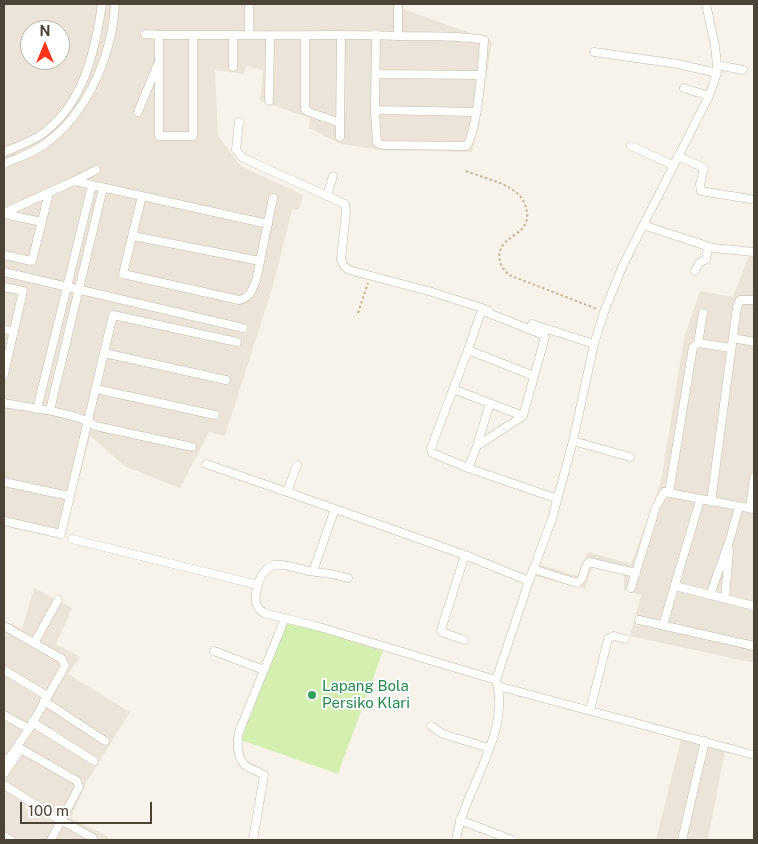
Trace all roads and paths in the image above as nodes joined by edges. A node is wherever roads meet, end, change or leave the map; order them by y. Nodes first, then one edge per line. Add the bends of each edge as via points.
1 (102, 4) edge
2 (115, 4) edge
3 (248, 4) edge
4 (398, 4) edge
5 (706, 4) edge
6 (145, 34) dead end
7 (376, 34) junction
8 (159, 35) junction
9 (192, 35) junction
10 (233, 35) junction
11 (249, 35) junction
12 (270, 35) junction
13 (306, 36) junction
14 (340, 36) junction
15 (398, 36) junction
16 (594, 52) dead end
17 (159, 61) junction
18 (233, 66) dead end
19 (717, 69) junction
20 (743, 70) dead end
21 (376, 74) junction
22 (482, 76) junction
23 (684, 88) dead end
24 (709, 96) junction
25 (268, 101) dead end
26 (375, 110) junction
27 (138, 112) dead end
28 (476, 112) junction
29 (239, 122) dead end
30 (340, 122) junction
31 (340, 137) dead end
32 (631, 146) dead end
33 (4, 152) edge
34 (678, 156) junction
35 (4, 164) edge
36 (673, 165) junction
37 (96, 170) dead end
38 (466, 171) dead end
39 (333, 176) dead end
40 (74, 181) junction
41 (92, 185) junction
42 (103, 188) junction
43 (49, 193) junction
44 (327, 195) junction
45 (142, 196) junction
46 (273, 198) dead end
47 (750, 199) dead end
48 (4, 213) edge
49 (42, 222) junction
50 (268, 224) junction
51 (643, 225) junction
52 (133, 236) junction
53 (708, 247) junction
54 (754, 252) edge
55 (4, 254) edge
56 (260, 262) junction
57 (696, 271) dead end
58 (4, 272) edge
59 (370, 276) junction
60 (4, 287) edge
61 (67, 287) junction
62 (79, 290) junction
63 (754, 300) edge
64 (484, 310) junction
65 (604, 312) junction
66 (358, 313) dead end
67 (703, 313) dead end
68 (243, 328) dead end
69 (4, 329) edge
70 (14, 332) junction
71 (733, 338) junction
72 (237, 342) dead end
73 (754, 342) edge
74 (698, 343) junction
75 (594, 344) junction
76 (731, 348) junction
77 (468, 350) junction
78 (104, 353) junction
79 (4, 370) edge
80 (534, 376) junction
81 (226, 380) dead end
82 (96, 389) junction
83 (454, 389) junction
84 (4, 403) edge
85 (490, 403) junction
86 (37, 409) junction
87 (50, 410) junction
88 (215, 414) dead end
89 (523, 416) junction
90 (88, 420) junction
91 (573, 441) junction
92 (192, 446) dead end
93 (477, 446) junction
94 (630, 457) dead end
95 (206, 464) dead end
96 (296, 465) dead end
97 (468, 468) junction
98 (754, 477) edge
99 (4, 482) edge
100 (287, 492) junction
101 (669, 493) junction
102 (70, 496) junction
103 (558, 499) junction
104 (700, 500) junction
105 (711, 502) junction
106 (739, 507) junction
107 (335, 509) junction
108 (752, 509) edge
109 (4, 521) edge
110 (72, 539) dead end
111 (730, 540) junction
112 (465, 555) junction
113 (533, 570) junction
114 (313, 571) junction
115 (636, 573) junction
116 (348, 578) dead end
117 (529, 581) junction
118 (258, 585) junction
119 (675, 586) junction
120 (631, 588) dead end
121 (710, 595) junction
122 (725, 598) junction
123 (58, 600) dead end
124 (754, 606) edge
125 (285, 618) junction
126 (639, 620) dead end
127 (663, 625) junction
128 (4, 626) edge
129 (625, 639) dead end
130 (464, 640) dead end
131 (34, 643) junction
132 (754, 646) edge
133 (214, 652) dead end
134 (4, 670) edge
135 (264, 670) junction
136 (497, 683) junction
137 (46, 698) junction
138 (590, 710) junction
139 (4, 715) edge
140 (30, 726) junction
141 (432, 726) dead end
142 (105, 742) dead end
143 (705, 742) junction
144 (489, 748) junction
145 (754, 754) edge
146 (4, 759) edge
147 (94, 761) dead end
148 (4, 774) edge
149 (4, 785) edge
150 (460, 820) junction
151 (62, 821) junction
152 (4, 836) edge
153 (11, 840) edge
154 (51, 840) edge
155 (94, 840) edge
156 (253, 840) edge
157 (456, 840) edge
158 (512, 840) edge
159 (682, 840) edge

1 - 33 street via 95,49 74,98 40,135
2 - 35 street via 107,52 93,85 72,118 44,145
3 - 11 street
4 - 15 street
5 - 19 street
6 - 8 street
7 - 14 street
7 - 15 street
7 - 21 street
8 - 9 street
8 - 17 street
9 - 10 street
9 - 17 street via 193,136 159,136
10 - 11 street
10 - 18 street
11 - 12 street
12 - 13 street
12 - 25 street
13 - 14 street
13 - 30 street via 305,109
14 - 30 street
15 - 22 street via 484,40
16 - 19 street
17 - 27 street
19 - 20 street
19 - 24 street
21 - 22 street
21 - 26 street
22 - 28 street
23 - 24 street
24 - 34 street
26 - 28 street
26 - 28 street via 376,140 379,144 459,147 469,144
29 - 44 street via 236,150 244,158
30 - 31 street
32 - 36 street
34 - 36 street
34 - 47 street via 704,168 701,191
36 - 51 street
37 - 40 street
38 - 65 path via 512,188 521,195 527,208 527,219 522,229 500,249 501,268 509,275
39 - 44 street
40 - 41 street
40 - 43 street
41 - 42 street
41 - 61 street
42 - 45 street
42 - 62 street
43 - 48 street
43 - 49 street
44 - 59 street via 346,207 341,263 350,270
45 - 50 street
45 - 52 street
46 - 50 street
48 - 49 street
49 - 55 street via 32,261
50 - 56 street
51 - 53 street
51 - 65 street
52 - 56 street
52 - 56 street via 124,274 239,300 246,299 252,292
53 - 54 street
53 - 57 street via 706,259 698,263
58 - 61 street
59 - 64 street
59 - 66 path
60 - 70 street via 23,291
61 - 62 street
61 - 86 street
62 - 68 street
62 - 87 street
63 - 71 street via 740,300
64 - 75 street
64 - 77 street
64 - 80 street via 544,334
65 - 75 street
67 - 74 street
69 - 70 street
70 - 79 street
71 - 73 street
71 - 76 street
72 - 78 street via 114,315
74 - 76 street
74 - 101 street via 692,347
75 - 91 street
76 - 105 street
77 - 80 street
77 - 83 street
78 - 81 street
78 - 82 street
80 - 89 street
82 - 88 street
82 - 90 street
83 - 85 street
83 - 97 street via 431,451
84 - 86 street
85 - 89 street
85 - 93 street
86 - 87 street
87 - 90 street
89 - 93 street
90 - 92 street via 96,426
90 - 102 street
91 - 94 street
91 - 103 street
93 - 97 street
95 - 100 street
96 - 100 street
97 - 103 street
98 - 108 street
99 - 102 street
100 - 107 street
101 - 104 street
101 - 115 street via 664,492 660,497
102 - 109 street via 60,534
103 - 113 street
104 - 105 street
104 - 119 street
105 - 106 street
106 - 108 street
106 - 111 street
107 - 112 street
107 - 114 street
110 - 118 street
111 - 121 street
111 - 122 street
112 - 117 street
112 - 130 street via 441,630
113 - 115 street via 576,583 583,578 589,562
113 - 117 street
114 - 116 street
114 - 118 street via 274,565 265,570
115 - 120 street
117 - 136 street
118 - 125 street via 255,601 260,610
119 - 121 street
119 - 127 street
121 - 122 street
122 - 124 street
123 - 131 street
125 - 135 street
125 - 136 street
126 - 127 street
127 - 132 street
128 - 131 street
129 - 138 street via 614,636 608,639
131 - 137 street via 62,659 65,666
133 - 135 street
134 - 137 street
135 - 156 street via 237,744 244,764 264,775
136 - 138 street
136 - 144 street via 497,726
137 - 140 street
137 - 142 street
138 - 143 street
139 - 140 street
140 - 146 street via 7,761
140 - 147 street
141 - 144 street via 444,734
143 - 145 street
143 - 159 street
144 - 150 street
148 - 151 street via 20,749 77,781 79,787
149 - 151 street
150 - 157 street
150 - 158 street
151 - 154 street
151 - 155 street
152 - 153 street

